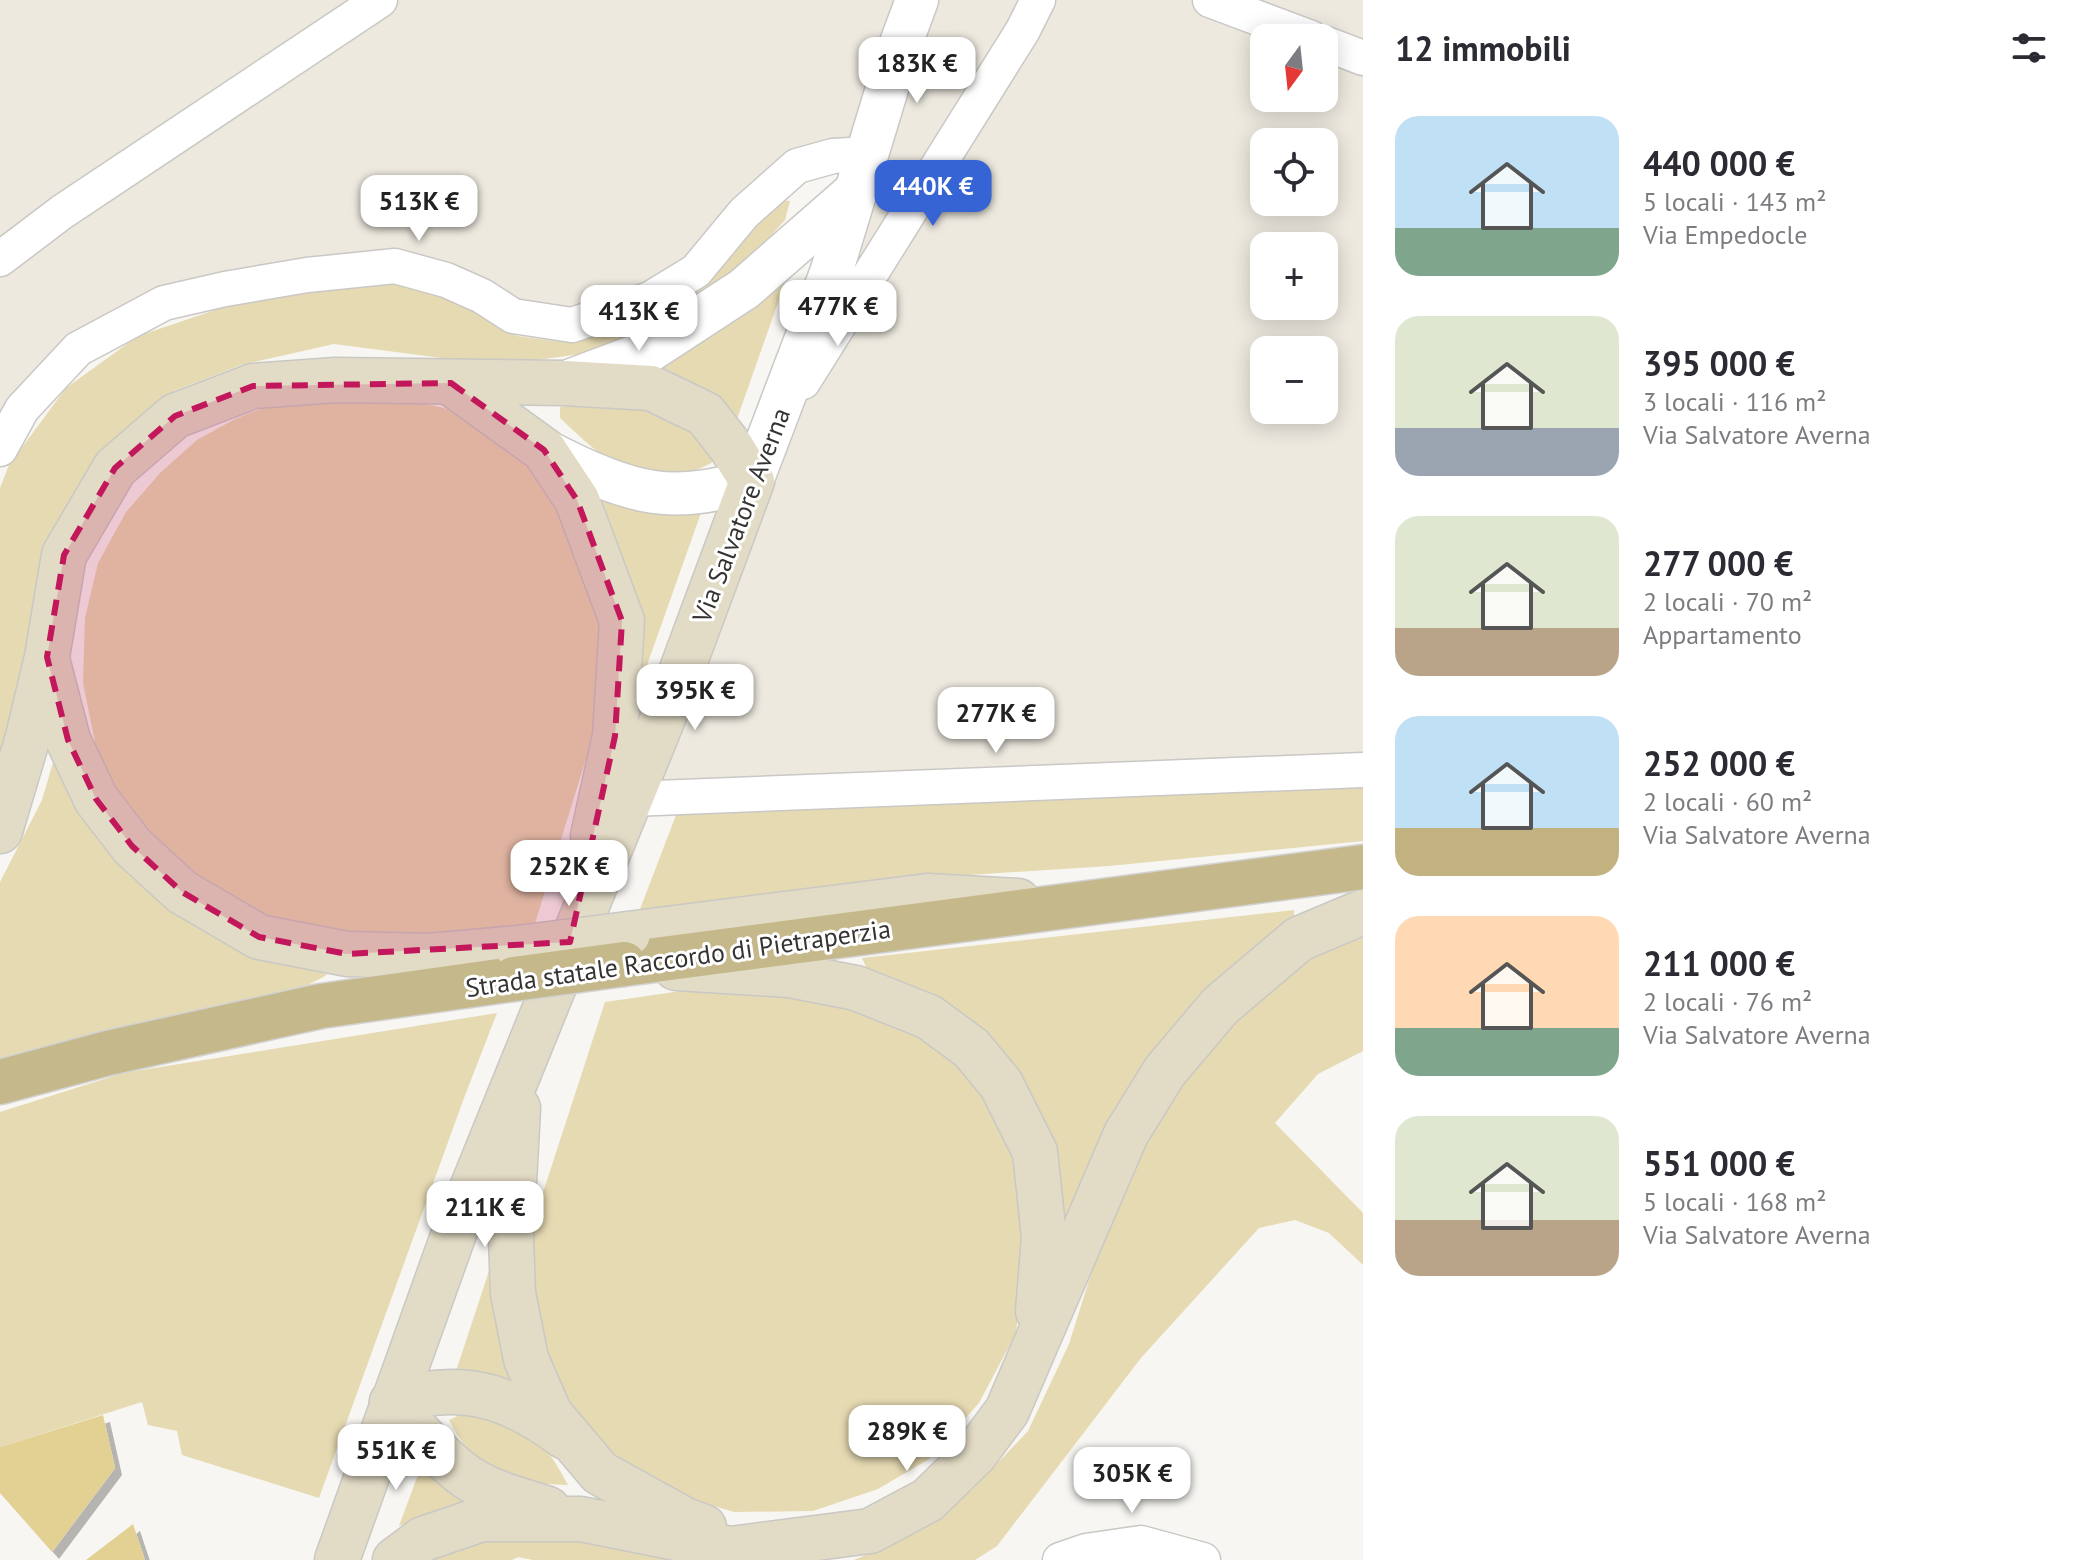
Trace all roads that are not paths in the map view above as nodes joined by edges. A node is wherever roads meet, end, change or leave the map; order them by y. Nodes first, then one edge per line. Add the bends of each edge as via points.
1 (380, 0) edge
2 (900, 0) edge
3 (917, 0) edge
4 (1038, 0) edge
5 (1210, 0) edge
6 (1274, 24) edge
7 (900, 46) junction
8 (1338, 48) edge
9 (1363, 58) edge
10 (863, 172) junction
11 (0, 259) edge
12 (451, 383) junction
13 (564, 383) junction
14 (775, 426) junction
15 (0, 449) edge
16 (544, 450) junction
17 (752, 481) junction
18 (47, 657) junction
19 (1363, 770) edge
20 (631, 799) junction
21 (0, 831) edge
22 (1363, 867) edge
23 (1363, 912) edge
24 (626, 949) junction
25 (567, 956) junction
26 (516, 964) junction
27 (519, 1073) junction
28 (0, 1082) edge
29 (1030, 1361) junction
30 (392, 1402) junction
31 (577, 1446) junction
32 (581, 1519) junction
33 (759, 1546) junction
34 (337, 1560) edge
35 (395, 1560) edge
36 (1060, 1560) edge
37 (1203, 1560) edge

1 - 11 street
2 - 7 street
3 - 7 street, Via Salvatore Averna
4 - 14 street
5 - 6 street
7 - 10 street, Via Salvatore Averna
8 - 9 street
10 - 13 street via 744,289 649,351
10 - 14 street, Via Salvatore Averna
10 - 15 street via 833,156 797,166 744,213 696,271 650,299 572,325 513,316 446,280 395,266 307,275 164,303 78,349 22,409
12 - 13 main road
12 - 16 main road
12 - 18 main road via 336,380 253,386 175,416 115,468 64,555
13 - 17 main road via 651,388 705,414
14 - 17 street, Via Salvatore Averna
16 - 17 street via 582,470 654,492 707,492
16 - 25 main road via 577,500 622,621 615,736
17 - 20 main road, Via Salvatore Averna
18 - 21 main road
18 - 26 main road via 68,740 96,799 132,846 182,892 259,937 347,954
19 - 20 street
20 - 25 main road, Via Salvatore Averna
22 - 24 main road, Strada statale Raccordo di Pietraperzia via 1077,904
23 - 29 main road via 1299,939 1220,1006 1165,1071 1126,1134
24 - 26 main road, Strada statale Raccordo di Pietraperzia, bridge
24 - 29 main road via 856,988 929,1017 971,1048 1001,1084 1035,1152 1044,1237
25 - 27 main road, Via Salvatore Averna
26 - 28 main road, Strada statale Raccordo di Pietraperzia via 108,1053
27 - 30 main road, Via Salvatore Averna
27 - 31 main road via 513,1293 526,1359 550,1414
29 - 33 main road via 1007,1411 975,1454 928,1500 870,1531
30 - 31 main road via 449,1391 479,1394 534,1413
30 - 32 main road via 467,1477 504,1495
30 - 34 main road, Via Salvatore Averna
31 - 33 main road via 600,1473 660,1507
32 - 33 main road via 731,1549
32 - 35 main road via 482,1519 423,1539
36 - 37 street via 1141,1543

